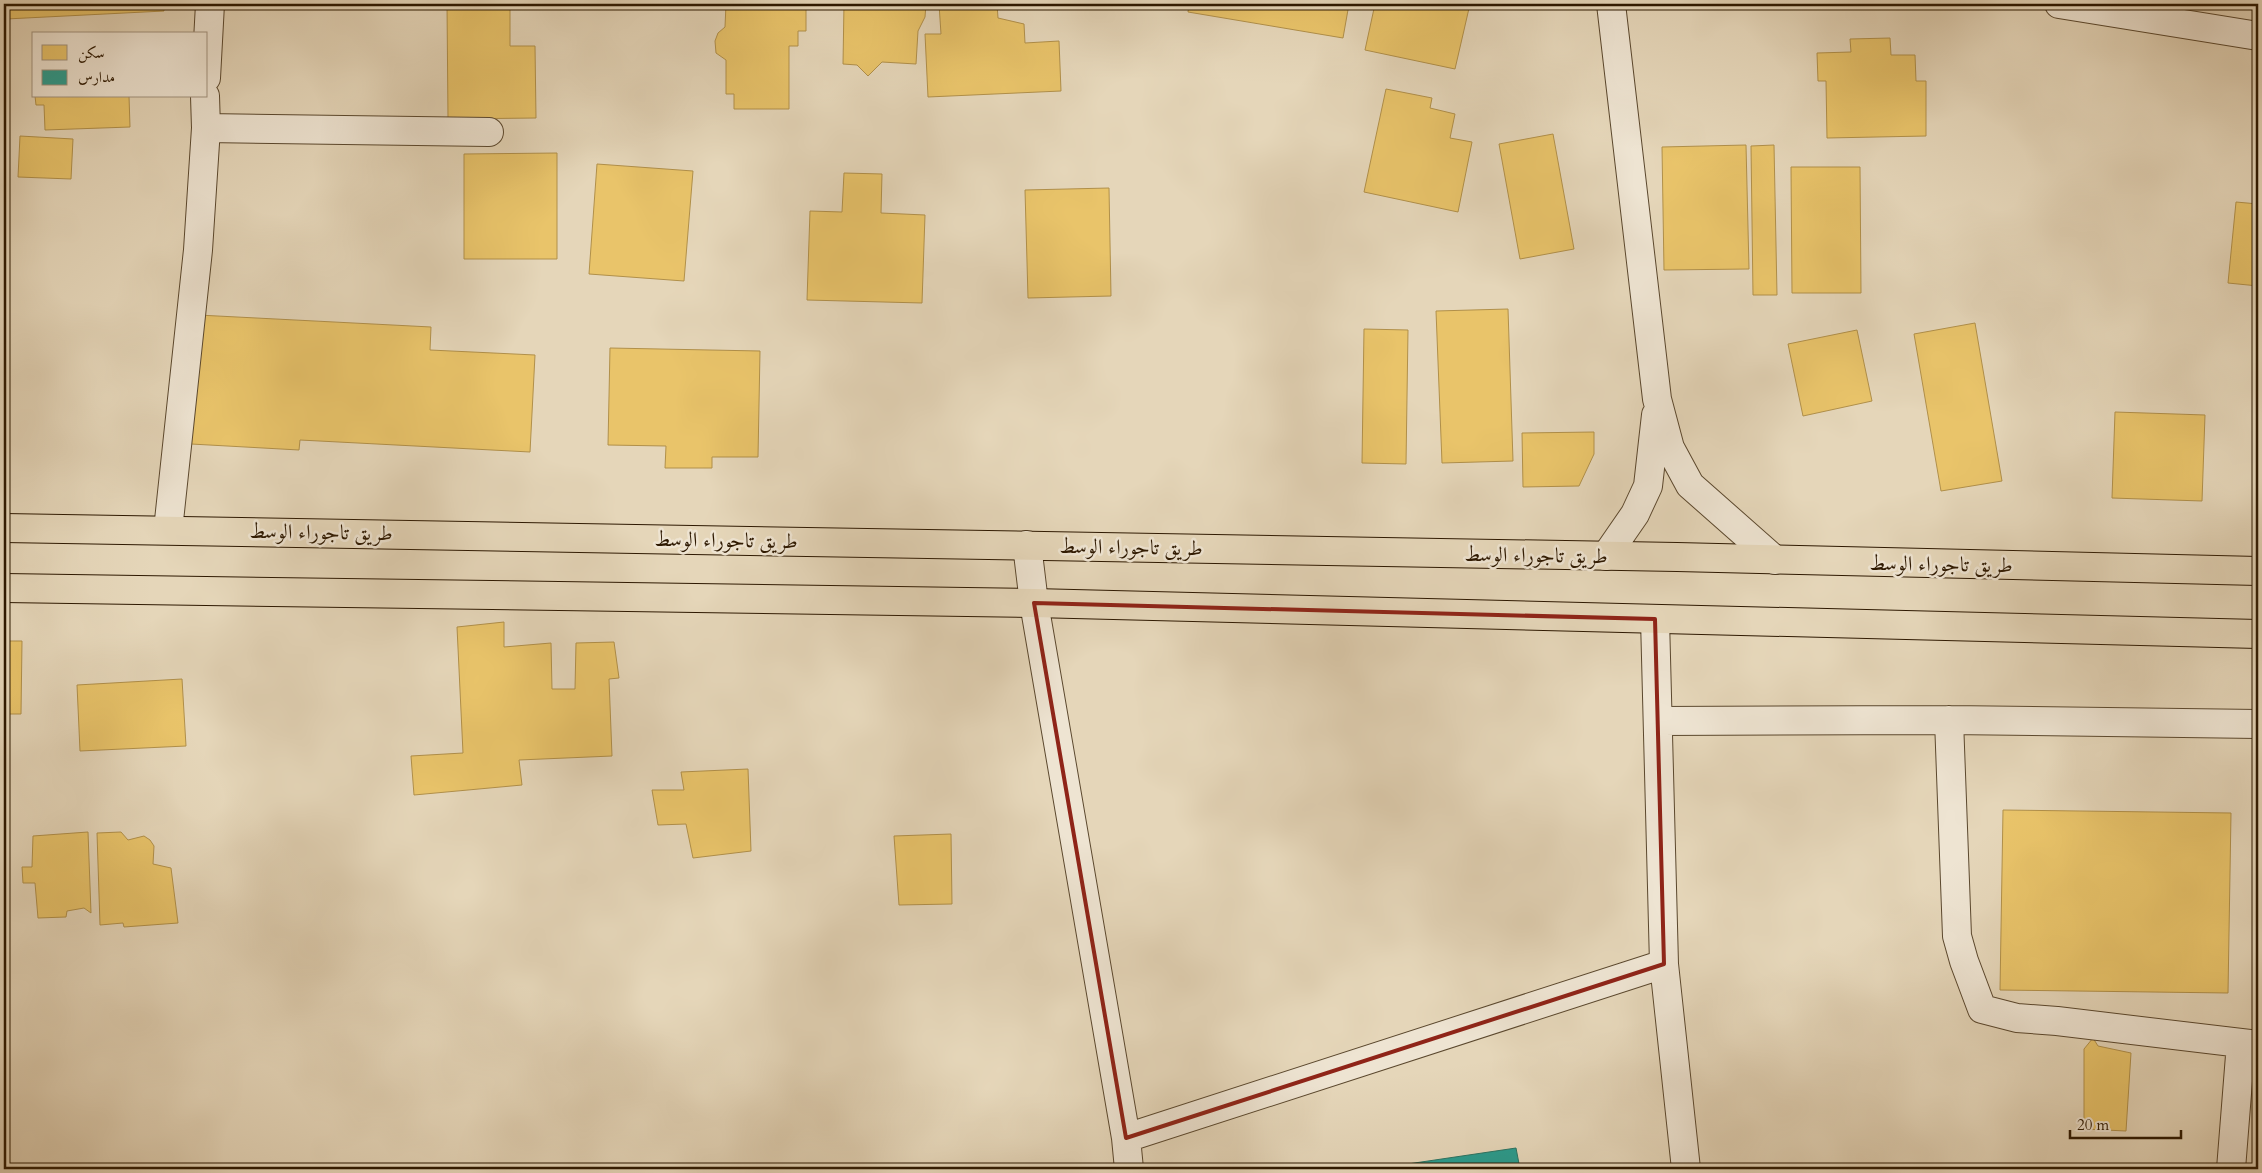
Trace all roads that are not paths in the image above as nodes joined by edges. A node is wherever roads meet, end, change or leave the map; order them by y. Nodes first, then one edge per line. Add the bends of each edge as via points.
1 (210, 4) edge
2 (1611, 4) edge
3 (2059, 4) edge
4 (2112, 9) edge
5 (2258, 36) edge
6 (208, 41) edge
7 (205, 98) edge
8 (206, 128) junction
9 (489, 132) dead end
10 (1658, 399) junction
11 (4, 528) edge
12 (168, 530) junction
13 (1027, 545) junction
14 (1606, 556) junction
15 (1775, 560) junction
16 (2258, 571) edge
17 (4, 588) edge
18 (1034, 603) junction
19 (1655, 619) junction
20 (2258, 634) edge
21 (1949, 720) junction
22 (1658, 721) junction
23 (2258, 724) edge
24 (1664, 964) junction
25 (2250, 1044) edge
26 (1126, 1138) junction
27 (1129, 1169) edge
28 (1686, 1169) edge
29 (2231, 1169) edge

1 - 6 street
2 - 10 street
3 - 4 street
4 - 5 street
7 - 8 street
8 - 9 street
8 - 12 street via 198,250
10 - 14 street via 1648,486 1635,514
10 - 15 street via 1670,448 1690,485
11 - 12 main road, طريق تاجوراء الوسط
12 - 13 main road, طريق تاجوراء الوسط
13 - 14 main road, طريق تاجوراء الوسط
13 - 18 street
14 - 15 main road, طريق تاجوراء الوسط
15 - 16 main road, طريق تاجوراء الوسط
17 - 18 main road
18 - 19 main road
18 - 26 street
19 - 20 main road
19 - 22 street
21 - 22 street
21 - 23 street
21 - 25 street via 1957,936 1982,1008 2017,1018
22 - 24 street
24 - 26 street
24 - 28 street
25 - 29 street
26 - 27 street

